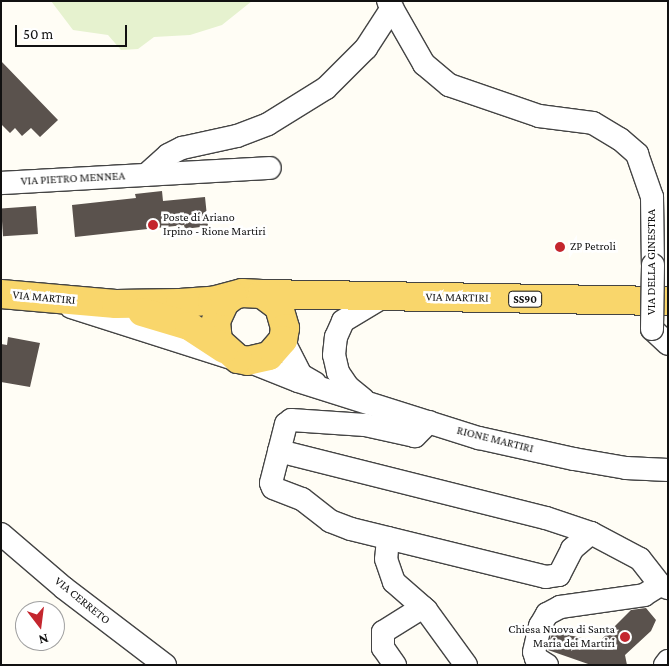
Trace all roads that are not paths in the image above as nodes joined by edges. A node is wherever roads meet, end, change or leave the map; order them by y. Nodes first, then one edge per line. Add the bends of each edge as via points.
1 (390, 4) edge
2 (270, 168) dead end
3 (146, 175) junction
4 (1, 183) edge
5 (1, 294) edge
6 (262, 294) junction
7 (233, 296) junction
8 (336, 297) junction
9 (383, 297) junction
10 (44, 298) junction
11 (668, 301) edge
12 (116, 304) junction
13 (284, 334) junction
14 (660, 336) edge
15 (237, 357) junction
16 (326, 390) junction
17 (365, 401) junction
18 (429, 422) junction
19 (279, 451) junction
20 (668, 470) edge
21 (591, 533) junction
22 (1, 534) edge
23 (388, 538) junction
24 (664, 586) edge
25 (423, 607) junction
26 (668, 661) edge
27 (165, 665) edge
28 (395, 665) edge
29 (466, 665) edge
30 (547, 665) edge
31 (666, 665) edge

1 - 3 street via 366,48 326,88 268,124 237,136 182,148 168,155
1 - 14 street, VIA DELLA GINESTRA, bridge via 424,64 449,85 539,116 593,123 637,154 652,197 653,265
2 - 3 street, VIA PIETRO MENNEA
3 - 4 street, VIA PIETRO MENNEA
5 - 10 main road, VIA MARTIRI / SS90
6 - 7 main road, VIA MARTIRI / SS90 via 242,292
6 - 8 main road, VIA MARTIRI / SS90
6 - 13 main road via 280,307
7 - 12 main road, VIA MARTIRI / SS90 via 180,303
7 - 15 main road via 225,302 216,321 217,336
8 - 9 main road, VIA MARTIRI / SS90
8 - 13 main road, VIA MARTIRI / SS90 via 304,308
9 - 11 main road, VIA MARTIRI / SS90
9 - 17 street via 343,321 336,337 334,355 338,372 348,387
10 - 12 main road, VIA MARTIRI / SS90
10 - 15 street, RIONE MARTIRI via 216,356
12 - 15 main road, VIA MARTIRI / SS90 via 189,326
13 - 15 main road, VIA MARTIRI / SS90 via 269,356
13 - 16 street, RIONE MARTIRI via 301,375
15 - 16 street, RIONE MARTIRI
16 - 17 street, RIONE MARTIRI
17 - 18 street, RIONE MARTIRI
18 - 19 street via 415,436 365,425 291,420 286,424
18 - 20 street, RIONE MARTIRI via 479,438 574,460
19 - 21 street via 546,518
19 - 23 street via 271,483 273,488 302,499 330,521
21 - 23 street via 572,549 559,575 546,578
21 - 24 street via 640,559
22 - 27 street, VIA CERRETO
23 - 25 street via 388,571 394,582
24 - 30 street via 644,595 560,607 547,614 540,626 534,652 536,658
25 - 28 street via 383,632 383,648
25 - 29 street
26 - 31 street

